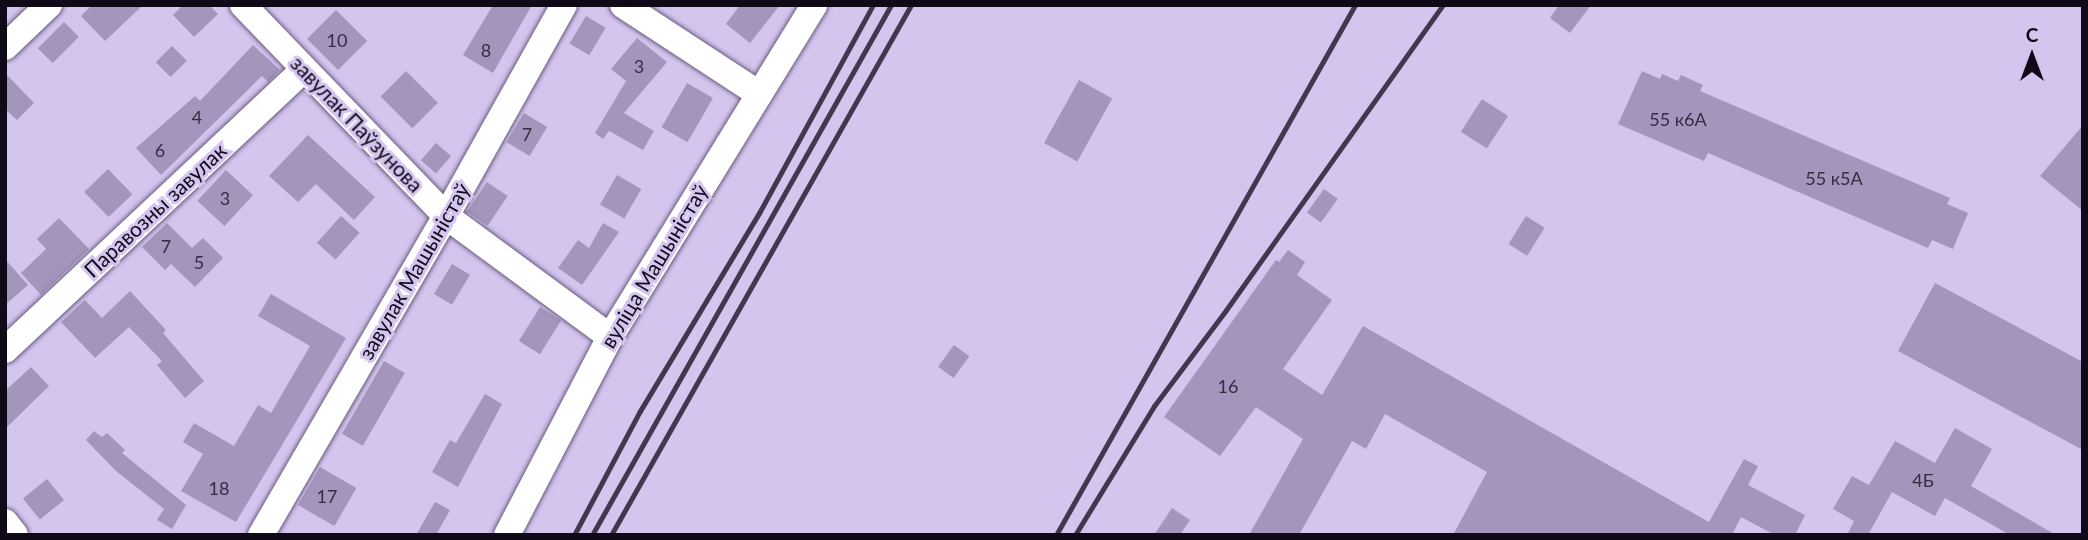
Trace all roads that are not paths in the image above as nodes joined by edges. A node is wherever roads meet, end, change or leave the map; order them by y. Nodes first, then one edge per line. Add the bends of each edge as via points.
1 (49, 5) edge
2 (243, 5) edge
3 (564, 5) edge
4 (623, 5) edge
5 (814, 5) edge
6 (5, 47) edge
7 (304, 69) junction
8 (759, 94) junction
9 (446, 216) junction
10 (610, 337) junction
11 (5, 350) edge
12 (5, 522) edge
13 (15, 535) edge
14 (261, 535) edge
15 (507, 535) edge

1 - 6 street
2 - 7 street, завулак Паўзунова
3 - 9 street, завулак Машыністаў
4 - 8 street
5 - 8 street, вуліца Машыністаў
7 - 9 street, завулак Паўзунова
7 - 11 street, Паравозны завулак
8 - 10 street, вуліца Машыністаў
9 - 10 street, завулак Паўзунова
9 - 14 street, завулак Машыністаў
10 - 15 street, вуліца Машыністаў
12 - 13 street

